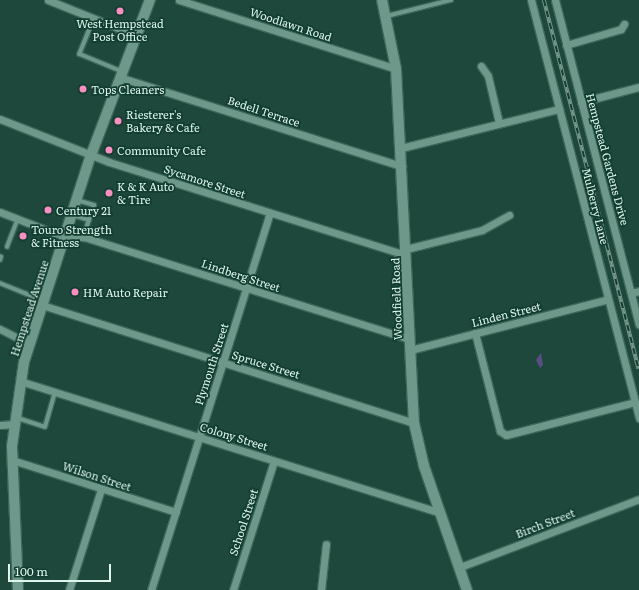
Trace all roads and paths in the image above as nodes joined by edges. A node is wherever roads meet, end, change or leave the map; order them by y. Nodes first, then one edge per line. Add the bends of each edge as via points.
1 (48, 0) edge
2 (150, 0) edge
3 (179, 0) edge
4 (382, 0) edge
5 (451, 0) edge
6 (531, 0) edge
7 (555, 0) edge
8 (386, 16) junction
9 (94, 19) junction
10 (624, 24) dead end
11 (135, 35) junction
12 (566, 45) junction
13 (481, 66) dead end
14 (396, 69) junction
15 (120, 74) junction
16 (639, 87) edge
17 (581, 102) junction
18 (559, 109) junction
19 (0, 119) edge
20 (499, 123) junction
21 (401, 148) junction
22 (91, 155) junction
23 (402, 166) junction
24 (77, 200) junction
25 (0, 212) edge
26 (270, 213) junction
27 (72, 215) junction
28 (509, 215) dead end
29 (18, 219) junction
30 (89, 220) junction
31 (66, 235) junction
32 (84, 237) junction
33 (7, 247) dead end
34 (406, 252) junction
35 (0, 283) edge
36 (247, 288) junction
37 (639, 291) edge
38 (631, 293) junction
39 (608, 299) junction
40 (42, 303) junction
41 (639, 324) edge
42 (0, 328) edge
43 (475, 333) junction
44 (410, 339) junction
45 (29, 344) junction
46 (410, 350) junction
47 (224, 363) junction
48 (20, 381) junction
49 (55, 392) junction
50 (635, 402) junction
51 (639, 418) edge
52 (15, 420) junction
53 (414, 423) junction
54 (0, 424) edge
55 (200, 437) junction
56 (12, 460) junction
57 (274, 461) junction
58 (101, 489) junction
59 (639, 499) edge
60 (176, 512) junction
61 (441, 513) junction
62 (326, 544) dead end
63 (460, 568) junction
64 (18, 590) edge
65 (69, 590) edge
66 (152, 590) edge
67 (233, 590) edge
68 (321, 590) edge
69 (467, 590) edge

1 - 9 street
2 - 11 main road, Hempstead Avenue
3 - 14 street, Woodlawn Road
4 - 8 main road, Woodfield Road
5 - 8 lane
6 - 18 street, Mulberry Lane
7 - 12 street, Hempstead Gardens Drive
8 - 14 main road, Woodfield Road
9 - 11 street
9 - 15 lane via 80,54
10 - 12 street via 621,30
11 - 15 main road, Hempstead Avenue
12 - 17 street, Hempstead Gardens Drive
13 - 20 street via 488,76
14 - 21 main road, Woodfield Road
15 - 22 main road, Hempstead Avenue
15 - 23 street, Bedell Terrace
16 - 17 street
17 - 38 street, Hempstead Gardens Drive
18 - 20 street
18 - 39 street, Mulberry Lane
19 - 22 street, Sycamore Street
20 - 21 street
21 - 23 main road, Woodfield Road
22 - 24 main road, Hempstead Avenue
22 - 26 street, Sycamore Street
23 - 34 main road, Woodfield Road
24 - 27 main road, Hempstead Avenue
24 - 30 lane via 94,205
25 - 29 street, Lindberg Street
26 - 34 street, Sycamore Street
26 - 36 street, Plymouth Street
27 - 30 lane
27 - 31 main road, Hempstead Avenue
28 - 34 street via 482,230
29 - 31 street, Lindberg Street
29 - 33 lane
30 - 32 lane
31 - 32 street, Lindberg Street
31 - 40 main road, Hempstead Avenue
32 - 36 street, Lindberg Street
34 - 44 main road, Woodfield Road
35 - 40 lane
36 - 44 street, Lindberg Street
36 - 47 street, Plymouth Street
37 - 38 street
38 - 41 street, Hempstead Gardens Drive
39 - 43 street, Linden Street
39 - 50 street, Mulberry Lane
40 - 45 main road, Hempstead Avenue
40 - 47 street, Spruce Street
42 - 45 street
43 - 46 street, Linden Street
43 - 50 street via 504,434
44 - 46 main road, Woodfield Road
45 - 48 main road, Hempstead Avenue
46 - 53 main road, Woodfield Road
47 - 53 street, Spruce Street
47 - 55 street, Plymouth Street
48 - 49 street, Colony Street
48 - 52 main road, Hempstead Avenue
49 - 52 lane via 45,427
49 - 55 street, Colony Street
50 - 51 street, Mulberry Lane
52 - 54 street
52 - 56 main road, Hempstead Avenue
53 - 61 main road, Woodfield Road
55 - 57 street, Colony Street
55 - 60 street, Plymouth Street
56 - 58 street, Wilson Street
56 - 64 main road, Hempstead Avenue
57 - 61 street, Colony Street
57 - 67 street, School Street
58 - 60 street, Wilson Street
58 - 65 street
59 - 63 street, Birch Street
60 - 66 street, Plymouth Street
61 - 63 main road, Woodfield Road
62 - 68 street
63 - 69 main road, Woodfield Road

